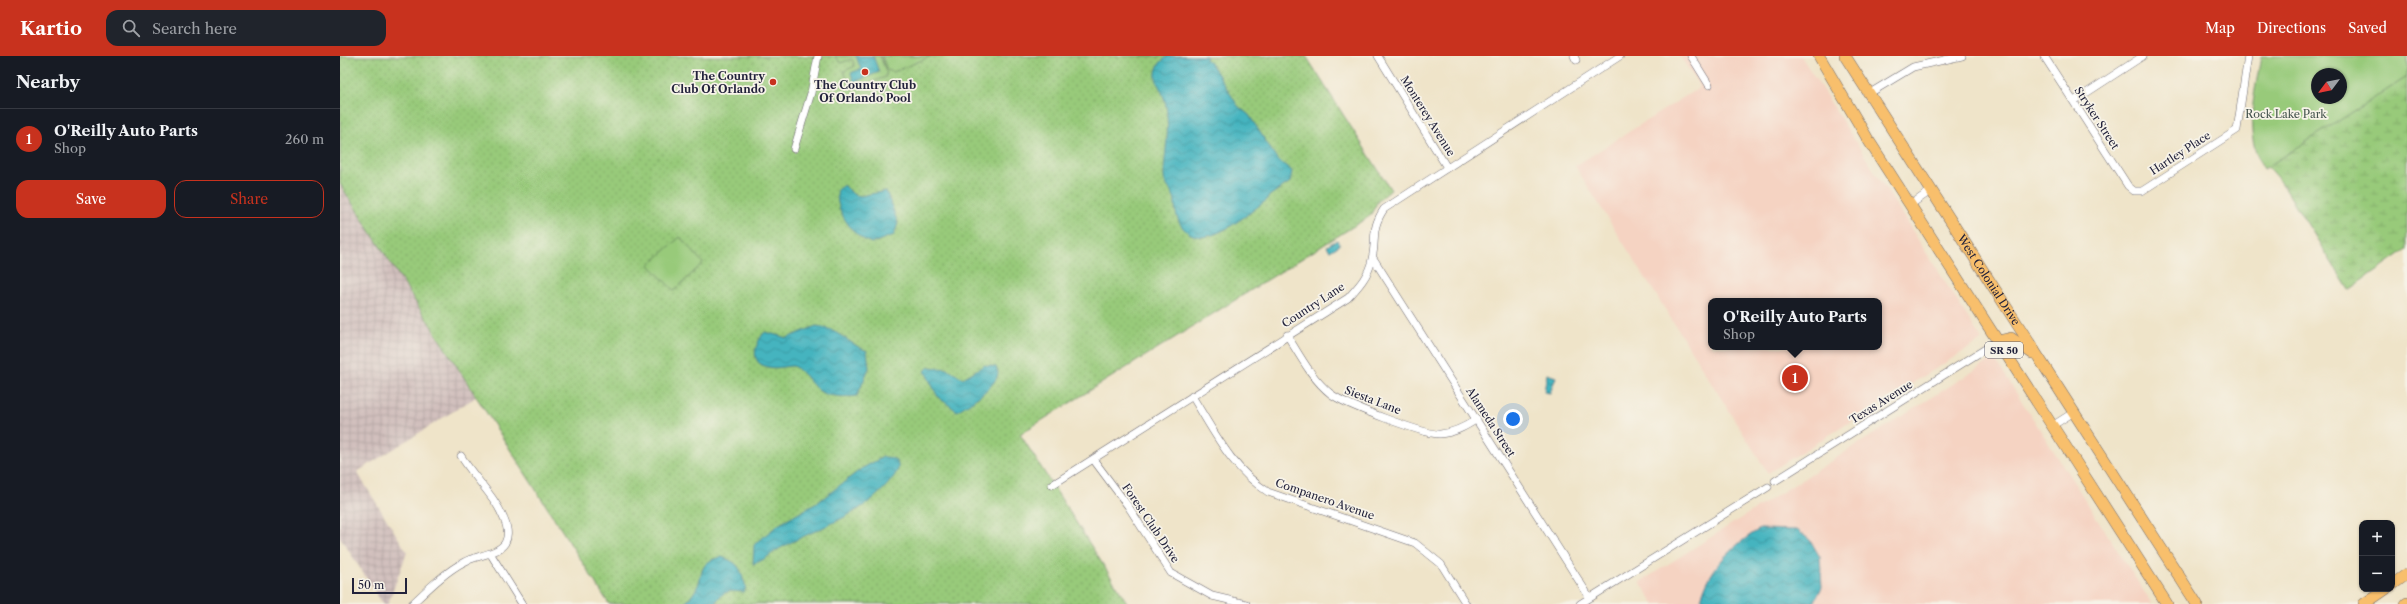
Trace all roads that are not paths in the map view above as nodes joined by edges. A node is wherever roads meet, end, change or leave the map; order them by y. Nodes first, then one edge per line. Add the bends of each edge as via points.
1 (818, 56) edge
2 (1378, 56) edge
3 (1620, 56) edge
4 (1691, 56) edge
5 (1820, 56) edge
6 (1845, 56) edge
7 (1962, 56) edge
8 (2044, 56) edge
9 (2144, 56) edge
10 (2248, 56) edge
11 (1709, 85) dead end
12 (1870, 93) junction
13 (2074, 101) junction
14 (794, 149) dead end
15 (1446, 166) junction
16 (1932, 190) junction
17 (2134, 191) joint
18 (1910, 204) junction
19 (1373, 258) junction
20 (1287, 335) junction
21 (1998, 341) junction
22 (2039, 358) junction
23 (1192, 396) junction
24 (2074, 412) junction
25 (1476, 419) junction
26 (2052, 426) junction
27 (461, 456) dead end
28 (1093, 460) junction
29 (1775, 482) dead end
30 (1052, 485) dead end
31 (1768, 486) dead end
32 (490, 553) junction
33 (2407, 574) edge
34 (2395, 582) edge
35 (2382, 592) edge
36 (1590, 598) junction
37 (412, 604) edge
38 (522, 604) edge
39 (1246, 604) edge
40 (1466, 604) edge
41 (1580, 604) edge
42 (2166, 604) edge
43 (2197, 604) edge
44 (2364, 604) edge

1 - 14 street
2 - 15 street, Monterey Avenue
3 - 15 street, Country Lane
4 - 11 street
5 - 18 main road, SR 50
6 - 12 main road, West Colonial Drive / SR 50
7 - 12 street via 1913,67
8 - 13 street, Stryker Street
9 - 13 street
10 - 17 street, Hartley Place via 2237,130 2142,191
12 - 16 main road, West Colonial Drive / SR 50
13 - 17 street, Stryker Street via 2128,186
15 - 19 street, Country Lane via 1384,209 1374,230
16 - 18 street
16 - 22 main road, West Colonial Drive / SR 50
18 - 21 main road, SR 50
19 - 20 street, Country Lane via 1365,277 1348,298
19 - 25 street, Alameda Street
20 - 23 street, Country Lane
20 - 25 street, Siesta Lane via 1314,378 1331,394 1350,405 1439,434 1459,430
21 - 22 main road via 2011,338
21 - 26 main road, SR 50
21 - 29 street, Texas Avenue
22 - 24 main road, West Colonial Drive / SR 50
23 - 28 street, Country Lane
23 - 40 street, Companero Avenue via 1234,464 1250,480 1268,492 1382,529 1415,543 1441,564
24 - 26 street
24 - 43 main road, West Colonial Drive / SR 50
25 - 36 street, Alameda Street
26 - 42 main road, SR 50
27 - 32 street via 495,503 507,529 505,543
28 - 30 street, Country Lane
28 - 39 street, Forest Club Drive via 1128,506 1171,573 1212,596
31 - 36 street
32 - 37 street via 464,562 434,583
32 - 38 street
33 - 34 main road
35 - 44 main road
36 - 41 street

